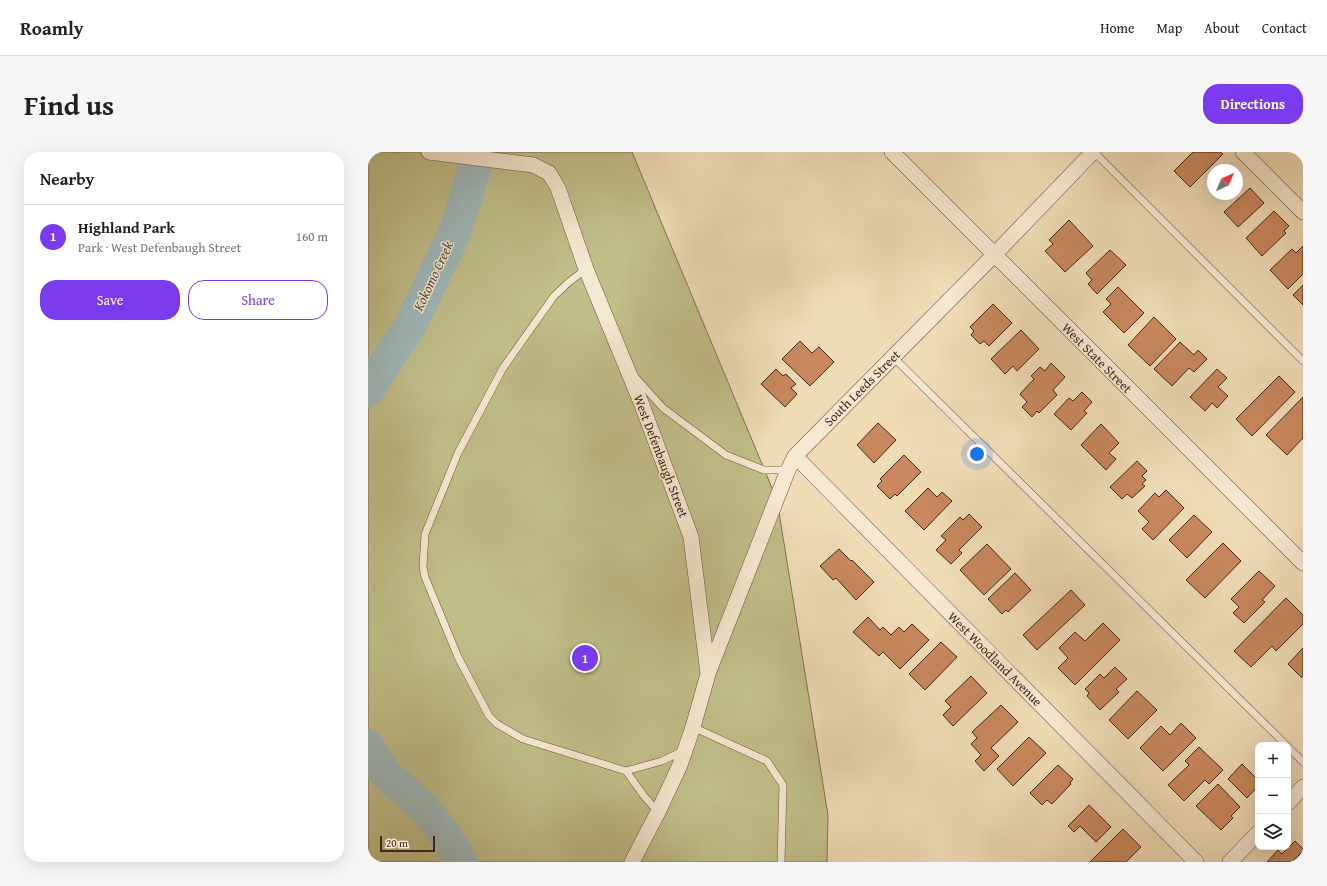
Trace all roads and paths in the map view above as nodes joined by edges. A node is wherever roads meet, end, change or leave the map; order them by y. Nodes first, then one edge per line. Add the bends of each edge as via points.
1 (429, 152) edge
2 (892, 152) edge
3 (1093, 152) edge
4 (1243, 152) edge
5 (1303, 212) edge
6 (994, 255) junction
7 (586, 269) junction
8 (893, 357) junction
9 (1303, 361) edge
10 (625, 366) junction
11 (795, 456) junction
12 (788, 470) junction
13 (1303, 563) edge
14 (708, 674) junction
15 (693, 727) junction
16 (1283, 742) edge
17 (686, 749) junction
18 (1291, 750) edge
19 (1303, 762) edge
20 (626, 770) junction
21 (1303, 787) edge
22 (1291, 800) edge
23 (658, 812) junction
24 (1255, 836) edge
25 (632, 862) edge
26 (781, 862) edge
27 (1196, 862) edge
28 (1230, 862) edge

1 - 7 street, West Defenbaugh Street via 533,165 549,173 558,188
2 - 6 street, West State Street
3 - 6 street, South Leeds Street
3 - 9 lane
4 - 5 street
6 - 8 street, South Leeds Street
6 - 13 street, West State Street
7 - 10 street, West Defenbaugh Street
7 - 20 lane via 554,296 503,368 458,453 431,519 425,534 423,567 458,657 490,716 497,724 523,739
8 - 11 street, South Leeds Street
8 - 16 lane
10 - 12 lane via 662,408 726,455 764,470
10 - 14 street, West Defenbaugh Street via 691,537
11 - 12 street, South Leeds Street
11 - 27 street, West Woodland Avenue
12 - 14 street, South Leeds Street
14 - 15 street, West Defenbaugh Street
15 - 17 street, West Defenbaugh Street
15 - 26 lane via 767,761 783,785
17 - 20 lane via 662,761
17 - 23 street, West Defenbaugh Street
18 - 19 lane
20 - 23 lane
21 - 22 street
23 - 25 street, West Defenbaugh Street
24 - 28 street

